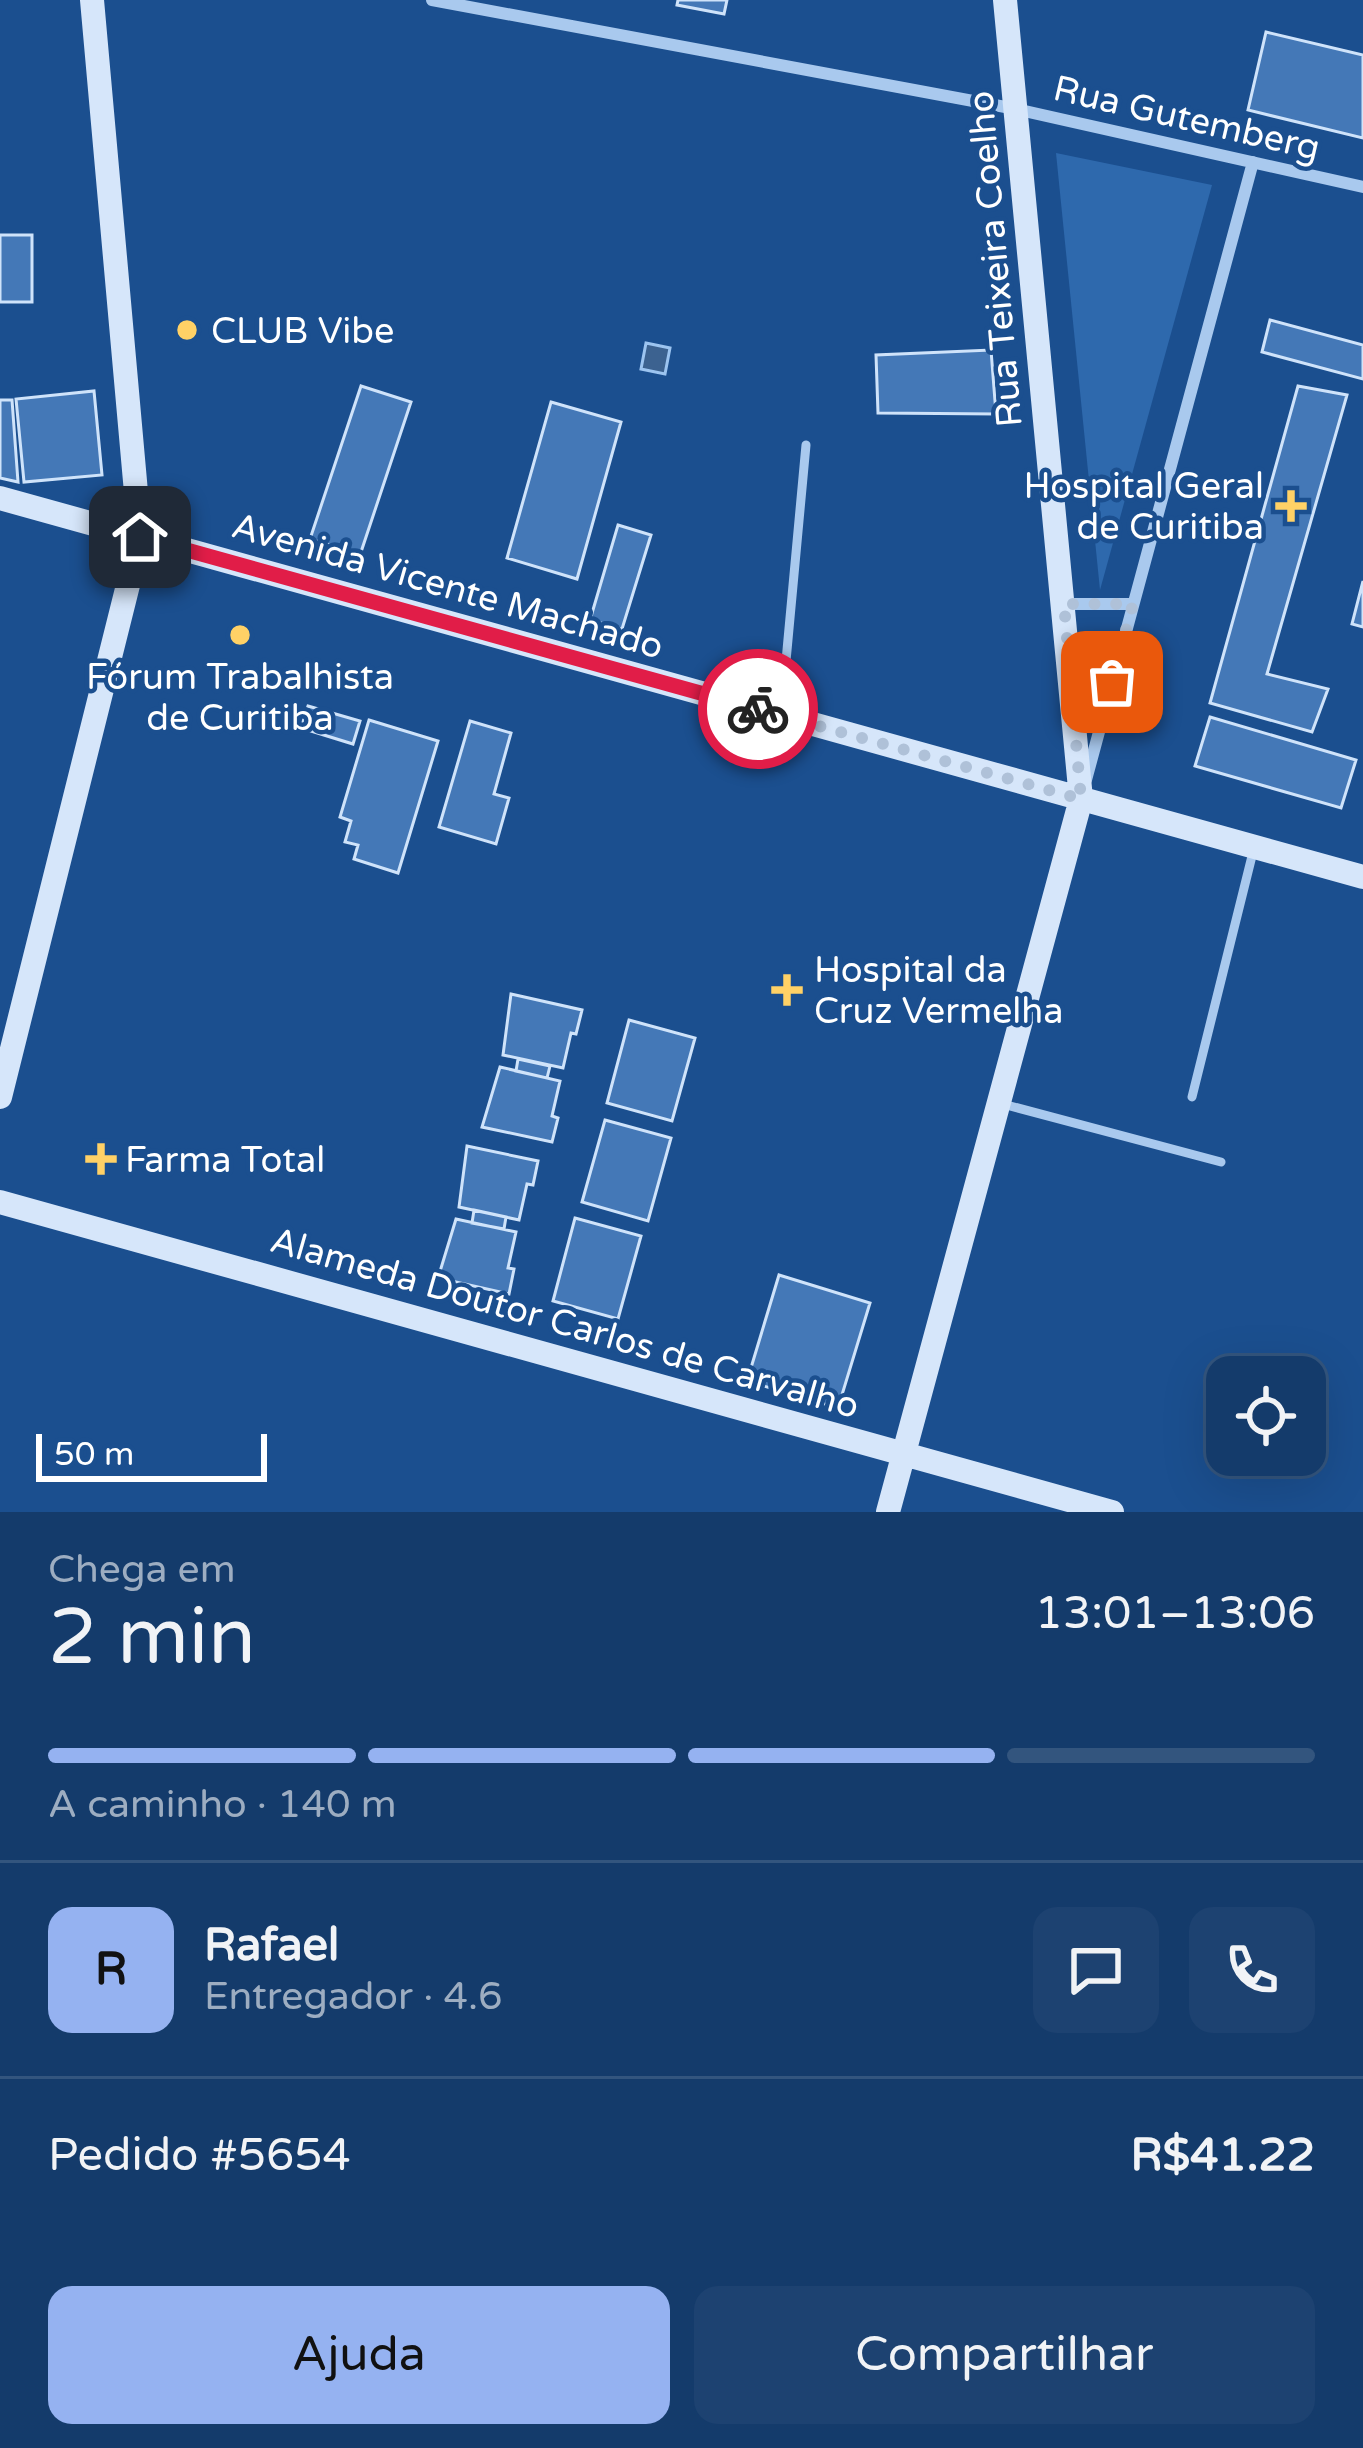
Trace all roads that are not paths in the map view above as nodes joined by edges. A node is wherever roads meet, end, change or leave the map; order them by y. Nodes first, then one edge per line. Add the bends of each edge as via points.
1 (92, 0) edge
2 (432, 0) edge
3 (1006, 0) edge
4 (1016, 109) junction
5 (1253, 162) junction
6 (1363, 187) edge
7 (806, 445) dead end
8 (0, 498) edge
9 (140, 537) junction
10 (1064, 604) junction
11 (1133, 604) junction
12 (781, 715) junction
13 (1081, 799) junction
14 (1254, 847) junction
15 (1363, 877) edge
16 (1192, 1096) dead end
17 (0, 1097) edge
18 (999, 1103) junction
19 (1221, 1162) dead end
20 (0, 1202) edge
21 (904, 1454) junction
22 (888, 1512) edge
23 (1112, 1512) edge

1 - 9 main road
2 - 4 street, Rua Gutemberg
3 - 4 main road, Rua Teixeira Coelho
4 - 5 street, Rua Gutemberg
4 - 10 main road, Rua Teixeira Coelho
5 - 6 street, Rua Gutemberg
5 - 11 street
7 - 12 lane
8 - 9 main road, Avenida Vicente Machado
9 - 12 main road, Avenida Vicente Machado
9 - 17 main road
10 - 11 street
10 - 13 main road, Rua Teixeira Coelho
11 - 13 street
12 - 13 main road, Avenida Vicente Machado
13 - 14 main road, Avenida Vicente Machado
13 - 18 main road
14 - 15 main road, Avenida Vicente Machado
14 - 16 lane
18 - 19 lane
18 - 21 main road
20 - 21 main road, Alameda Doutor Carlos de Carvalho
21 - 22 main road
21 - 23 main road, Alameda Doutor Carlos de Carvalho

